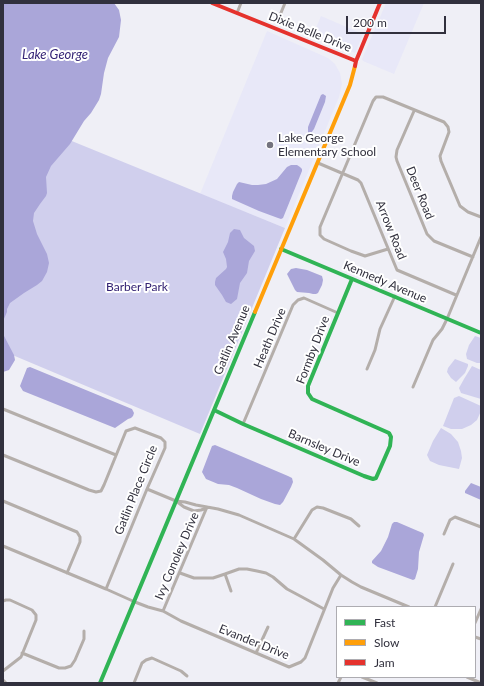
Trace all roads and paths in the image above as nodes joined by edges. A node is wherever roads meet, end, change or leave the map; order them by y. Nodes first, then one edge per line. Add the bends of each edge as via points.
1 (212, 3) edge
2 (241, 3) edge
3 (285, 3) edge
4 (380, 3) edge
5 (237, 13) junction
6 (278, 20) dead end
7 (356, 62) junction
8 (414, 111) junction
9 (318, 163) junction
10 (343, 174) junction
11 (481, 217) edge
12 (481, 237) edge
13 (281, 249) junction
14 (388, 249) junction
15 (473, 257) junction
16 (352, 279) junction
17 (456, 295) junction
18 (395, 296) junction
19 (338, 313) junction
20 (447, 319) junction
21 (481, 333) edge
22 (367, 369) dead end
23 (413, 387) dead end
24 (3, 409) edge
25 (214, 410) junction
26 (243, 424) junction
27 (384, 430) joint
28 (3, 455) edge
29 (116, 456) junction
30 (147, 489) junction
31 (3, 501) edge
32 (176, 501) junction
33 (207, 507) junction
34 (359, 526) dead end
35 (481, 527) edge
36 (444, 534) dead end
37 (294, 539) junction
38 (3, 546) edge
39 (453, 564) dead end
40 (67, 573) junction
41 (180, 573) junction
42 (225, 574) junction
43 (341, 575) junction
44 (106, 589) junction
45 (231, 590) dead end
46 (3, 601) edge
47 (135, 602) junction
48 (407, 606) edge
49 (434, 606) edge
50 (324, 609) junction
51 (481, 609) edge
52 (164, 611) junction
53 (476, 621) edge
54 (268, 627) dead end
55 (84, 631) dead end
56 (22, 652) junction
57 (256, 653) junction
58 (3, 671) edge
59 (187, 676) dead end
60 (364, 678) edge
61 (469, 678) edge
62 (3, 680) edge
63 (6, 683) edge
64 (100, 683) edge
65 (134, 683) edge
66 (377, 683) edge
67 (481, 683) edge

1 - 5 street, Dixie Belle Drive
2 - 5 street
3 - 6 street
4 - 7 street, Gatlin Avenue
5 - 7 street, Dixie Belle Drive
7 - 9 street, Gatlin Avenue via 350,85
8 - 10 street via 383,97 376,97
8 - 11 street via 444,122 448,127 449,132 440,156 441,162 460,206
8 - 15 street, Deer Road via 397,150 397,161 427,234 434,241
9 - 10 street, Arrow Road
9 - 13 street, Gatlin Avenue
10 - 14 street, Arrow Road via 361,182
10 - 14 street via 320,227 320,235 365,256
12 - 15 street
13 - 16 street, Kennedy Avenue
13 - 25 street, Gatlin Avenue
14 - 17 street, Arrow Road via 397,270
15 - 17 street
16 - 18 street, Kennedy Avenue
16 - 19 street, Formby Drive
17 - 20 street
18 - 20 street, Kennedy Avenue
18 - 22 street via 380,329
19 - 26 street, Heath Drive via 304,298 293,305
19 - 27 street, Formby Drive via 308,386 308,393 312,399
20 - 21 street, Kennedy Avenue
20 - 23 street via 433,340
24 - 29 street
25 - 26 street, Barnsley Drive
25 - 32 street, Gatlin Avenue
26 - 27 street, Barnsley Drive via 373,479 377,477 390,446 390,434
28 - 29 street via 96,492 104,486
29 - 30 street, Gatlin Place Circle via 126,431 131,429 135,428 165,442 165,448
30 - 32 street
30 - 44 street, Gatlin Place Circle
31 - 40 street via 77,532 80,542
32 - 33 street
32 - 33 street via 194,511
32 - 47 street, Gatlin Avenue
33 - 37 street via 239,515
33 - 41 street, Ivy Conoley Drive
34 - 37 street via 351,519 317,507 312,510
35 - 36 street via 455,517 450,520
37 - 43 street
38 - 40 street
39 - 49 street
40 - 44 street
41 - 42 street via 194,578 213,578
41 - 52 street, Ivy Conoley Drive
42 - 45 street
42 - 50 street via 239,569 266,573 287,589
43 - 48 street via 361,587
43 - 50 street, Evander Drive
44 - 47 street
46 - 56 street via 10,600 36,614 36,620
47 - 52 street, Evander Drive
47 - 64 street, Gatlin Avenue
50 - 57 street, Evander Drive via 305,658 301,662 289,667
51 - 53 street
52 - 57 street, Evander Drive via 181,621
54 - 57 street
55 - 56 street via 84,639 71,666 59,668
56 - 58 street via 21,657
59 - 65 street via 152,658 142,663
60 - 66 street
61 - 67 street
62 - 63 street

